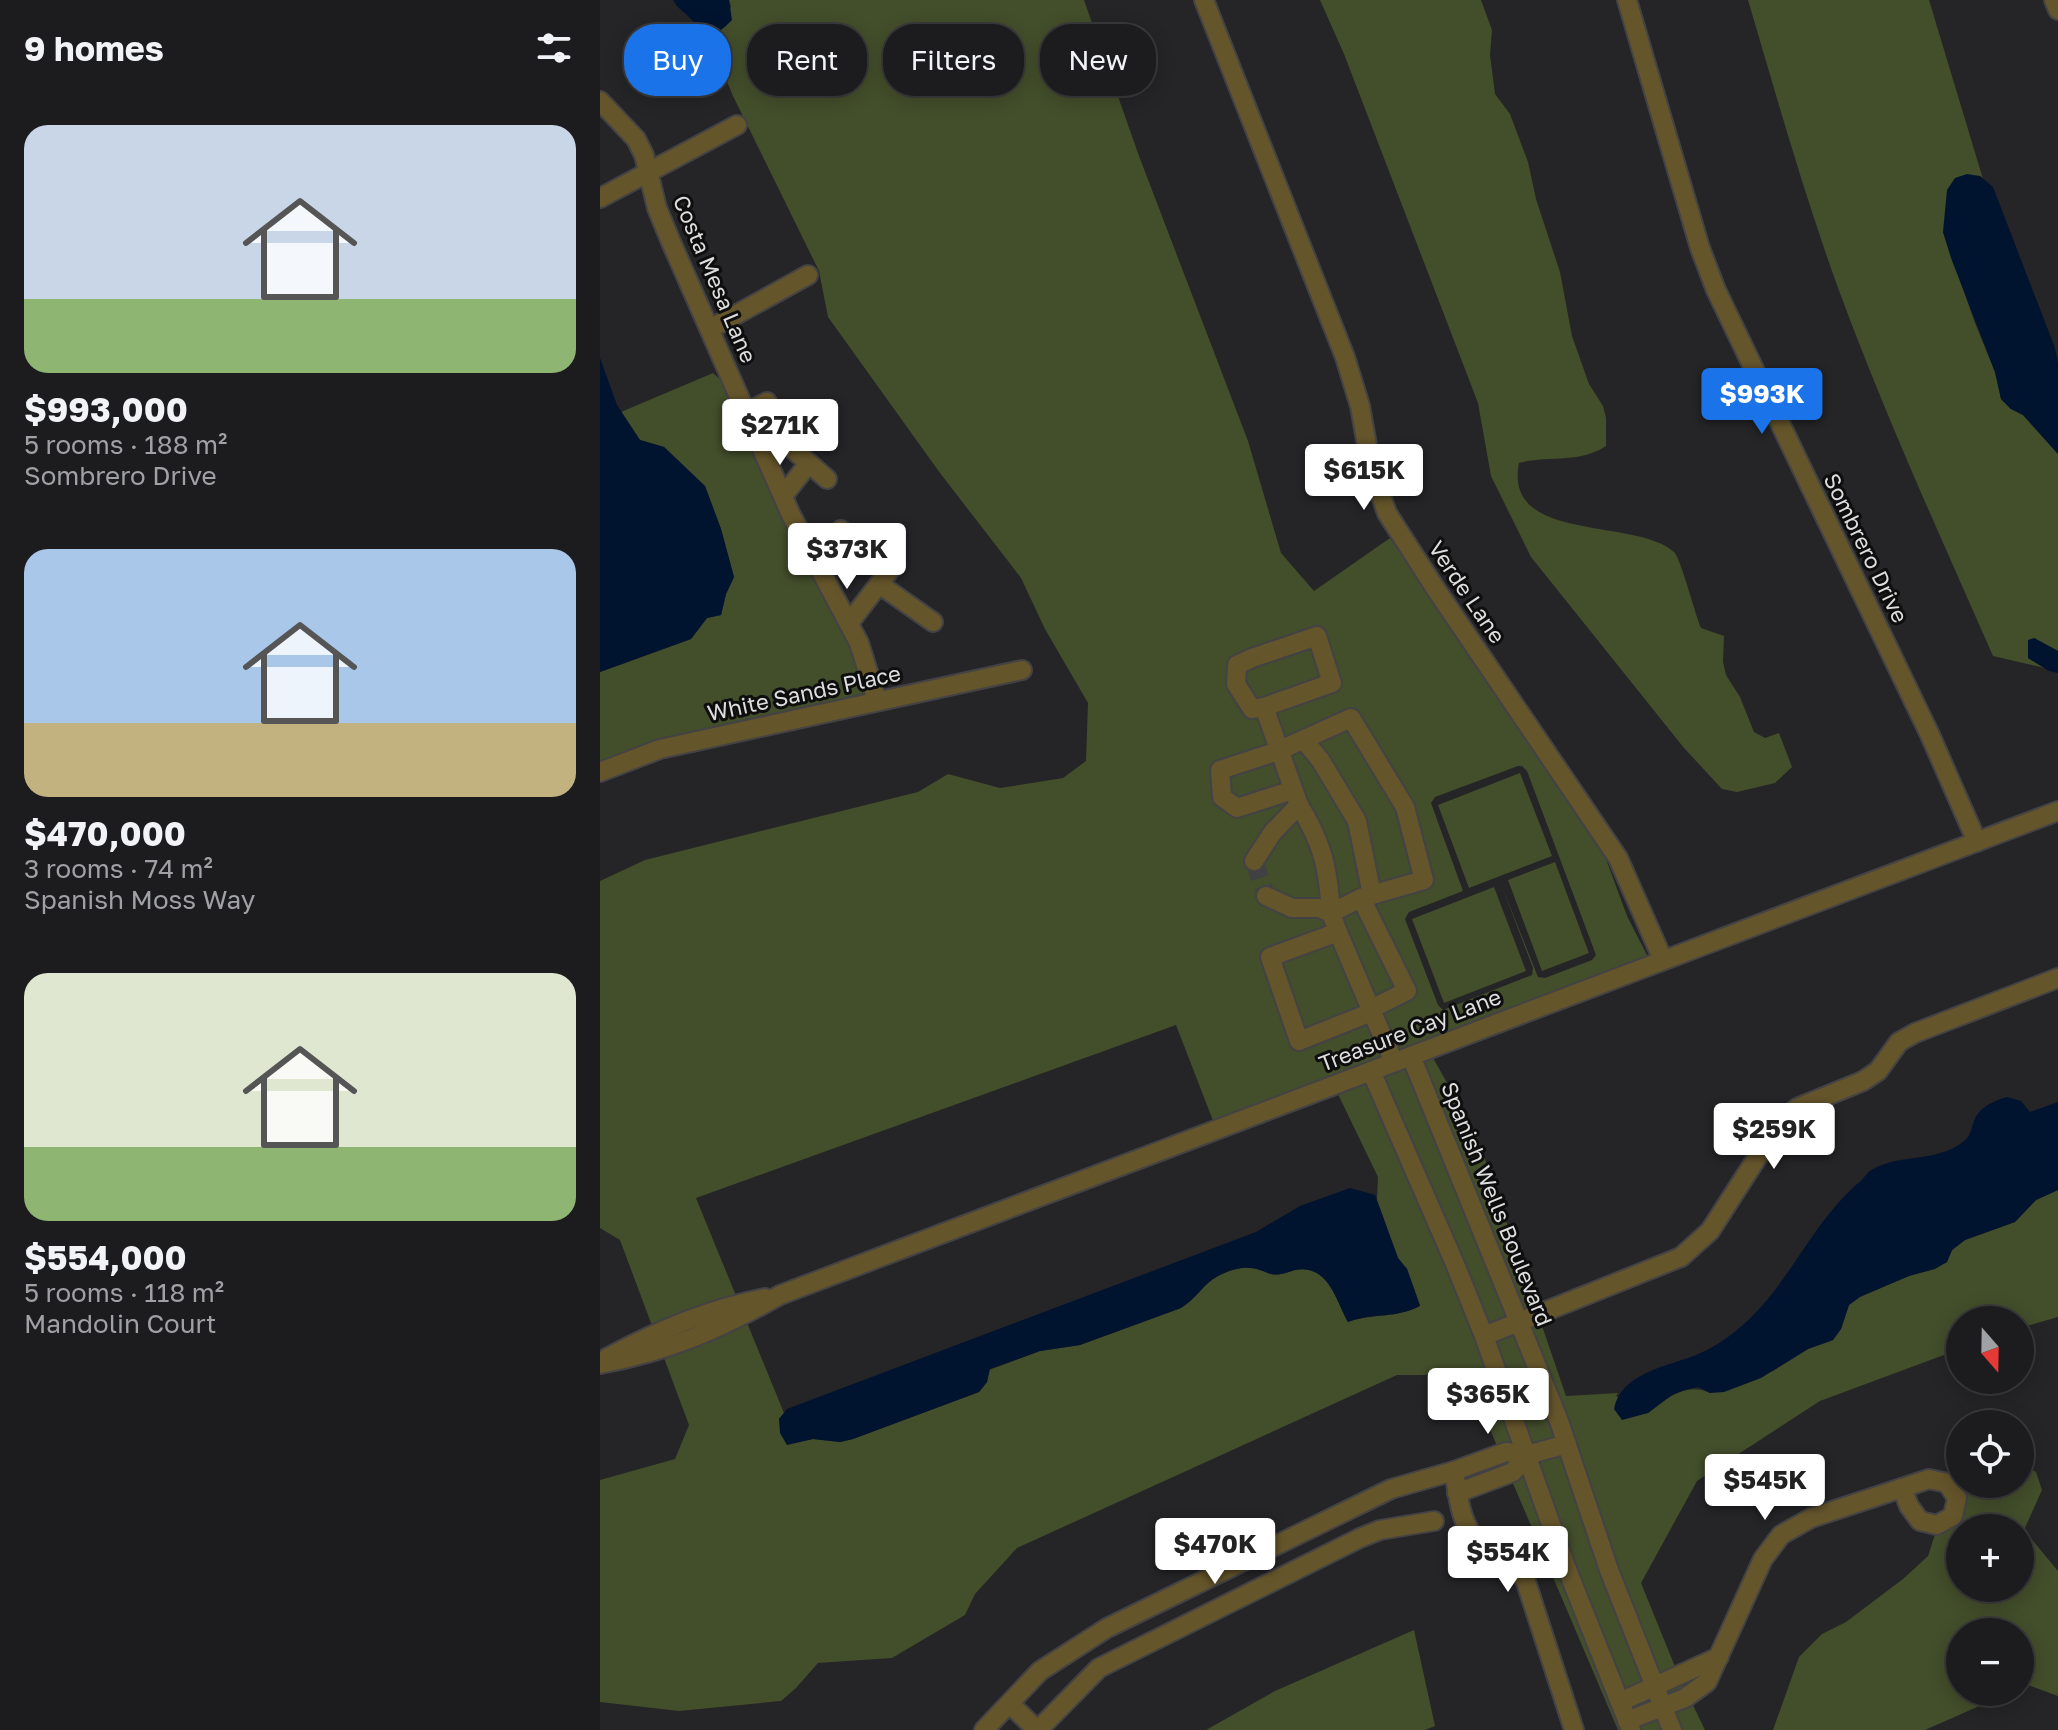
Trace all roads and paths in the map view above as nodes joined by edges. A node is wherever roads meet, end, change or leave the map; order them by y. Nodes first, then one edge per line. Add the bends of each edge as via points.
1 (1204, 0) edge
2 (1627, 0) edge
3 (2054, 0) edge
4 (2058, 10) edge
5 (600, 101) edge
6 (737, 125) dead end
7 (649, 174) junction
8 (600, 198) edge
9 (808, 275) dead end
10 (710, 329) junction
11 (747, 412) junction
12 (809, 463) junction
13 (827, 479) dead end
14 (783, 496) junction
15 (814, 560) junction
16 (879, 584) junction
17 (933, 622) dead end
18 (849, 623) junction
19 (1022, 670) dead end
20 (877, 701) junction
21 (1264, 707) junction
22 (1304, 740) junction
23 (1278, 751) junction
24 (600, 772) edge
25 (1296, 797) junction
26 (2058, 811) edge
27 (1977, 842) junction
28 (1254, 861) dead end
29 (1266, 896) dead end
30 (1367, 896) junction
31 (1331, 913) junction
32 (1338, 932) junction
33 (1663, 960) junction
34 (2058, 978) edge
35 (1371, 1010) junction
36 (1402, 1059) junction
37 (1371, 1071) junction
38 (1520, 1323) junction
39 (1484, 1336) junction
40 (600, 1363) edge
41 (1567, 1444) junction
42 (1527, 1455) junction
43 (1454, 1471) junction
44 (1902, 1488) dead end
45 (1457, 1493) junction
46 (1434, 1521) dead end
47 (1719, 1657) junction
48 (1655, 1687) junction
49 (1620, 1702) junction
50 (1010, 1704) junction
51 (1662, 1706) junction
52 (1629, 1725) edge
53 (984, 1730) edge
54 (1038, 1730) edge
55 (1574, 1730) edge
56 (1672, 1730) edge

1 - 33 street, Verde Lane via 1345,357 1387,513 1618,858
2 - 27 street, Sombrero Drive via 1716,290
3 - 4 street
5 - 7 street, Costa Mesa Lane via 636,139
6 - 7 street
7 - 8 street
7 - 10 street, Costa Mesa Lane via 657,208
9 - 10 street
10 - 11 street, Costa Mesa Lane
11 - 12 street via 767,402 788,445
11 - 14 street, Costa Mesa Lane
12 - 13 street
12 - 14 street
14 - 15 street, Costa Mesa Lane
15 - 16 street via 841,530 892,567
15 - 18 street, Costa Mesa Lane
16 - 17 street
16 - 18 street
18 - 20 street, Costa Mesa Lane
19 - 20 street, White Sands Place
20 - 24 street, White Sands Place via 660,749
21 - 21 street via 1252,709 1242,697 1237,665 1317,636 1332,683
21 - 23 street, Spanish Wells Boulevard
22 - 23 street
22 - 30 street via 1357,821
22 - 30 street via 1351,718 1405,807 1424,880
23 - 25 street, Spanish Wells Boulevard
23 - 25 street via 1220,770 1222,797 1237,808
25 - 28 street
25 - 31 street, Spanish Wells Boulevard via 1325,857
26 - 27 street, Treasure Cay Lane
27 - 33 street, Treasure Cay Lane
29 - 31 street via 1292,908
30 - 31 street
30 - 35 street via 1407,991
31 - 32 street, Spanish Wells Boulevard
32 - 35 street, Spanish Wells Boulevard
32 - 35 street via 1270,957 1299,1041
33 - 36 street, Treasure Cay Lane
34 - 38 street via 1899,1042 1878,1071 1797,1108 1781,1122 1710,1231 1681,1257
35 - 36 street, Spanish Wells Boulevard
36 - 37 street, Treasure Cay Lane
36 - 38 street, Spanish Wells Boulevard
37 - 39 street
37 - 40 street, Treasure Cay Lane via 780,1295 709,1311 651,1334
38 - 39 street
38 - 41 street, Spanish Wells Boulevard
39 - 42 street
41 - 42 street
41 - 48 street, Spanish Wells Boulevard
42 - 43 street via 1506,1452
42 - 45 street via 1513,1472
42 - 49 street
43 - 45 street
43 - 50 street via 1391,1489 1107,1628 1040,1671
44 - 47 street via 1811,1518 1781,1535 1763,1559
45 - 55 street via 1474,1537 1525,1579
46 - 54 street via 1360,1538 1138,1647 1099,1668
47 - 48 street
47 - 51 street via 1707,1682
48 - 49 street
48 - 51 street, Spanish Wells Boulevard
49 - 52 street
50 - 53 street
50 - 54 street
51 - 52 street
51 - 56 street, Spanish Wells Boulevard

